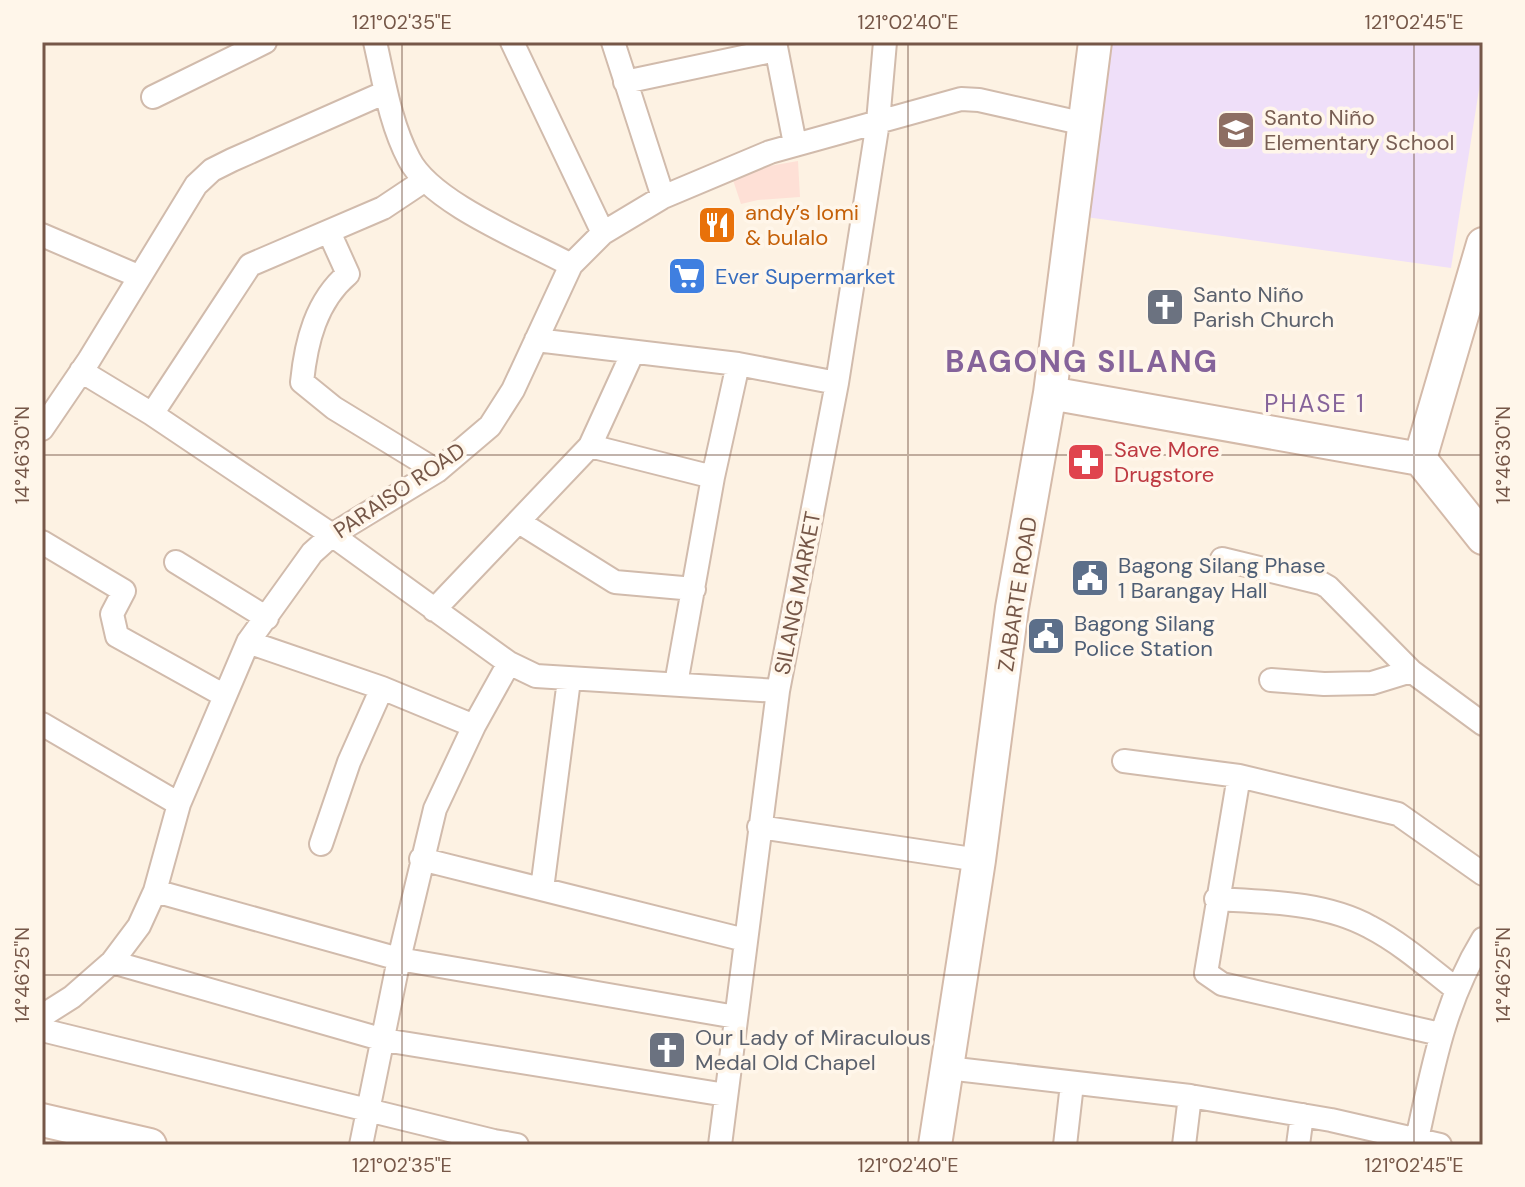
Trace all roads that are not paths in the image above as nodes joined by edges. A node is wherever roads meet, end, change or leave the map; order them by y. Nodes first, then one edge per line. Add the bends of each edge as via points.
1 (265, 42) edge
2 (375, 42) edge
3 (512, 42) edge
4 (613, 42) edge
5 (885, 42) edge
6 (1095, 42) edge
7 (776, 46) edge
8 (625, 82) junction
9 (386, 92) junction
10 (153, 97) dead end
11 (878, 122) junction
12 (1085, 124) junction
13 (795, 144) junction
14 (425, 180) junction
15 (663, 197) junction
16 (329, 232) junction
17 (603, 233) junction
18 (42, 235) edge
19 (1483, 244) edge
20 (571, 265) junction
21 (138, 276) junction
22 (536, 340) junction
23 (633, 352) junction
24 (738, 364) junction
25 (81, 371) junction
26 (837, 383) junction
27 (1050, 393) junction
28 (152, 414) junction
29 (42, 429) edge
30 (590, 446) junction
31 (1420, 459) junction
32 (437, 471) junction
33 (713, 477) junction
34 (519, 522) junction
35 (332, 535) junction
36 (1483, 538) edge
37 (42, 542) edge
38 (1222, 559) dead end
39 (176, 562) dead end
40 (694, 589) junction
41 (434, 610) junction
42 (267, 618) junction
43 (248, 642) junction
44 (509, 663) junction
45 (1411, 671) junction
46 (569, 680) junction
47 (1271, 680) dead end
48 (676, 684) junction
49 (382, 688) junction
50 (778, 691) junction
51 (225, 696) junction
52 (42, 724) edge
53 (1483, 724) edge
54 (474, 726) junction
55 (1124, 761) dead end
56 (1239, 776) junction
57 (179, 804) junction
58 (759, 827) junction
59 (321, 844) dead end
60 (421, 859) junction
61 (979, 860) junction
62 (1483, 874) edge
63 (542, 889) junction
64 (155, 891) junction
65 (1216, 899) junction
66 (1483, 939) edge
67 (745, 940) junction
68 (399, 959) junction
69 (112, 962) junction
70 (1456, 989) junction
71 (42, 1016) edge
72 (736, 1017) junction
73 (42, 1030) edge
74 (1440, 1034) junction
75 (384, 1040) junction
76 (947, 1068) junction
77 (1072, 1084) junction
78 (726, 1095) junction
79 (1190, 1096) junction
80 (369, 1110) junction
81 (1302, 1115) junction
82 (42, 1120) edge
83 (1417, 1139) junction
84 (494, 1143) edge
85 (150, 1145) edge
86 (361, 1145) edge
87 (517, 1145) edge
88 (720, 1145) edge
89 (935, 1145) edge
90 (1065, 1145) edge
91 (1184, 1145) edge
92 (1298, 1145) edge
93 (1440, 1145) edge

1 - 10 street
2 - 9 street
3 - 17 street
4 - 8 street
5 - 11 street, SILANG MARKET
6 - 12 main road, ZABARTE ROAD
7 - 8 street
7 - 13 street
8 - 15 street
9 - 14 street via 398,136
9 - 21 street via 212,170 196,185
11 - 12 street, PARAISO ROAD via 961,99
11 - 13 street, PARAISO ROAD
11 - 26 street, SILANG MARKET
12 - 27 main road, ZABARTE ROAD
13 - 15 street, PARAISO ROAD
14 - 16 street via 383,208
14 - 20 street via 450,200
15 - 17 street, PARAISO ROAD
16 - 28 street via 250,265
16 - 32 street via 348,274 331,289 305,346 302,382 343,414
17 - 20 street, PARAISO ROAD
18 - 21 street
19 - 31 main road
20 - 22 street, PARAISO ROAD
21 - 25 street
22 - 23 street
22 - 32 street, PARAISO ROAD via 490,426
23 - 24 street
23 - 30 street
24 - 26 street
24 - 33 street
25 - 28 street
25 - 29 street
26 - 50 street, SILANG MARKET
27 - 31 main road
27 - 61 main road, ZABARTE ROAD via 1012,608
28 - 35 street
30 - 33 street
30 - 34 street
31 - 36 main road
32 - 35 street, PARAISO ROAD
33 - 40 street
34 - 40 street via 615,582
34 - 41 street
35 - 41 street
35 - 42 street, PARAISO ROAD via 312,553
37 - 51 street via 124,591 112,614 117,636
38 - 45 street via 1321,583
39 - 42 street
40 - 48 street
41 - 44 street
42 - 43 street, PARAISO ROAD
43 - 49 street
43 - 51 street, PARAISO ROAD
44 - 46 street via 536,676
44 - 54 street
45 - 47 street via 1372,683
45 - 53 street
46 - 48 street
46 - 63 street
48 - 50 street
49 - 54 street
49 - 59 street
50 - 58 street, SILANG MARKET
51 - 57 street, PARAISO ROAD
52 - 57 street
54 - 60 street via 435,809
55 - 56 street
56 - 62 street via 1398,814
56 - 65 street
57 - 64 street, PARAISO ROAD
58 - 61 street
58 - 67 street, SILANG MARKET
60 - 63 street
60 - 68 street
61 - 76 main road, ZABARTE ROAD
63 - 67 street
64 - 68 street
64 - 69 street, PARAISO ROAD via 139,926
65 - 70 street via 1340,914 1396,943
65 - 74 street via 1206,973 1211,979
66 - 70 street
67 - 72 street, SILANG MARKET
68 - 72 street
68 - 75 street
69 - 71 street, PARAISO ROAD
69 - 75 street
70 - 74 street
72 - 78 street, SILANG MARKET
73 - 80 street
74 - 83 street
75 - 78 street
75 - 80 street
76 - 77 street
76 - 89 main road, ZABARTE ROAD
77 - 79 street
77 - 90 street
78 - 88 street, SILANG MARKET
79 - 81 street
79 - 91 street
80 - 84 street
80 - 86 street
81 - 83 street
81 - 92 street
82 - 85 main road
83 - 93 street
84 - 87 street

